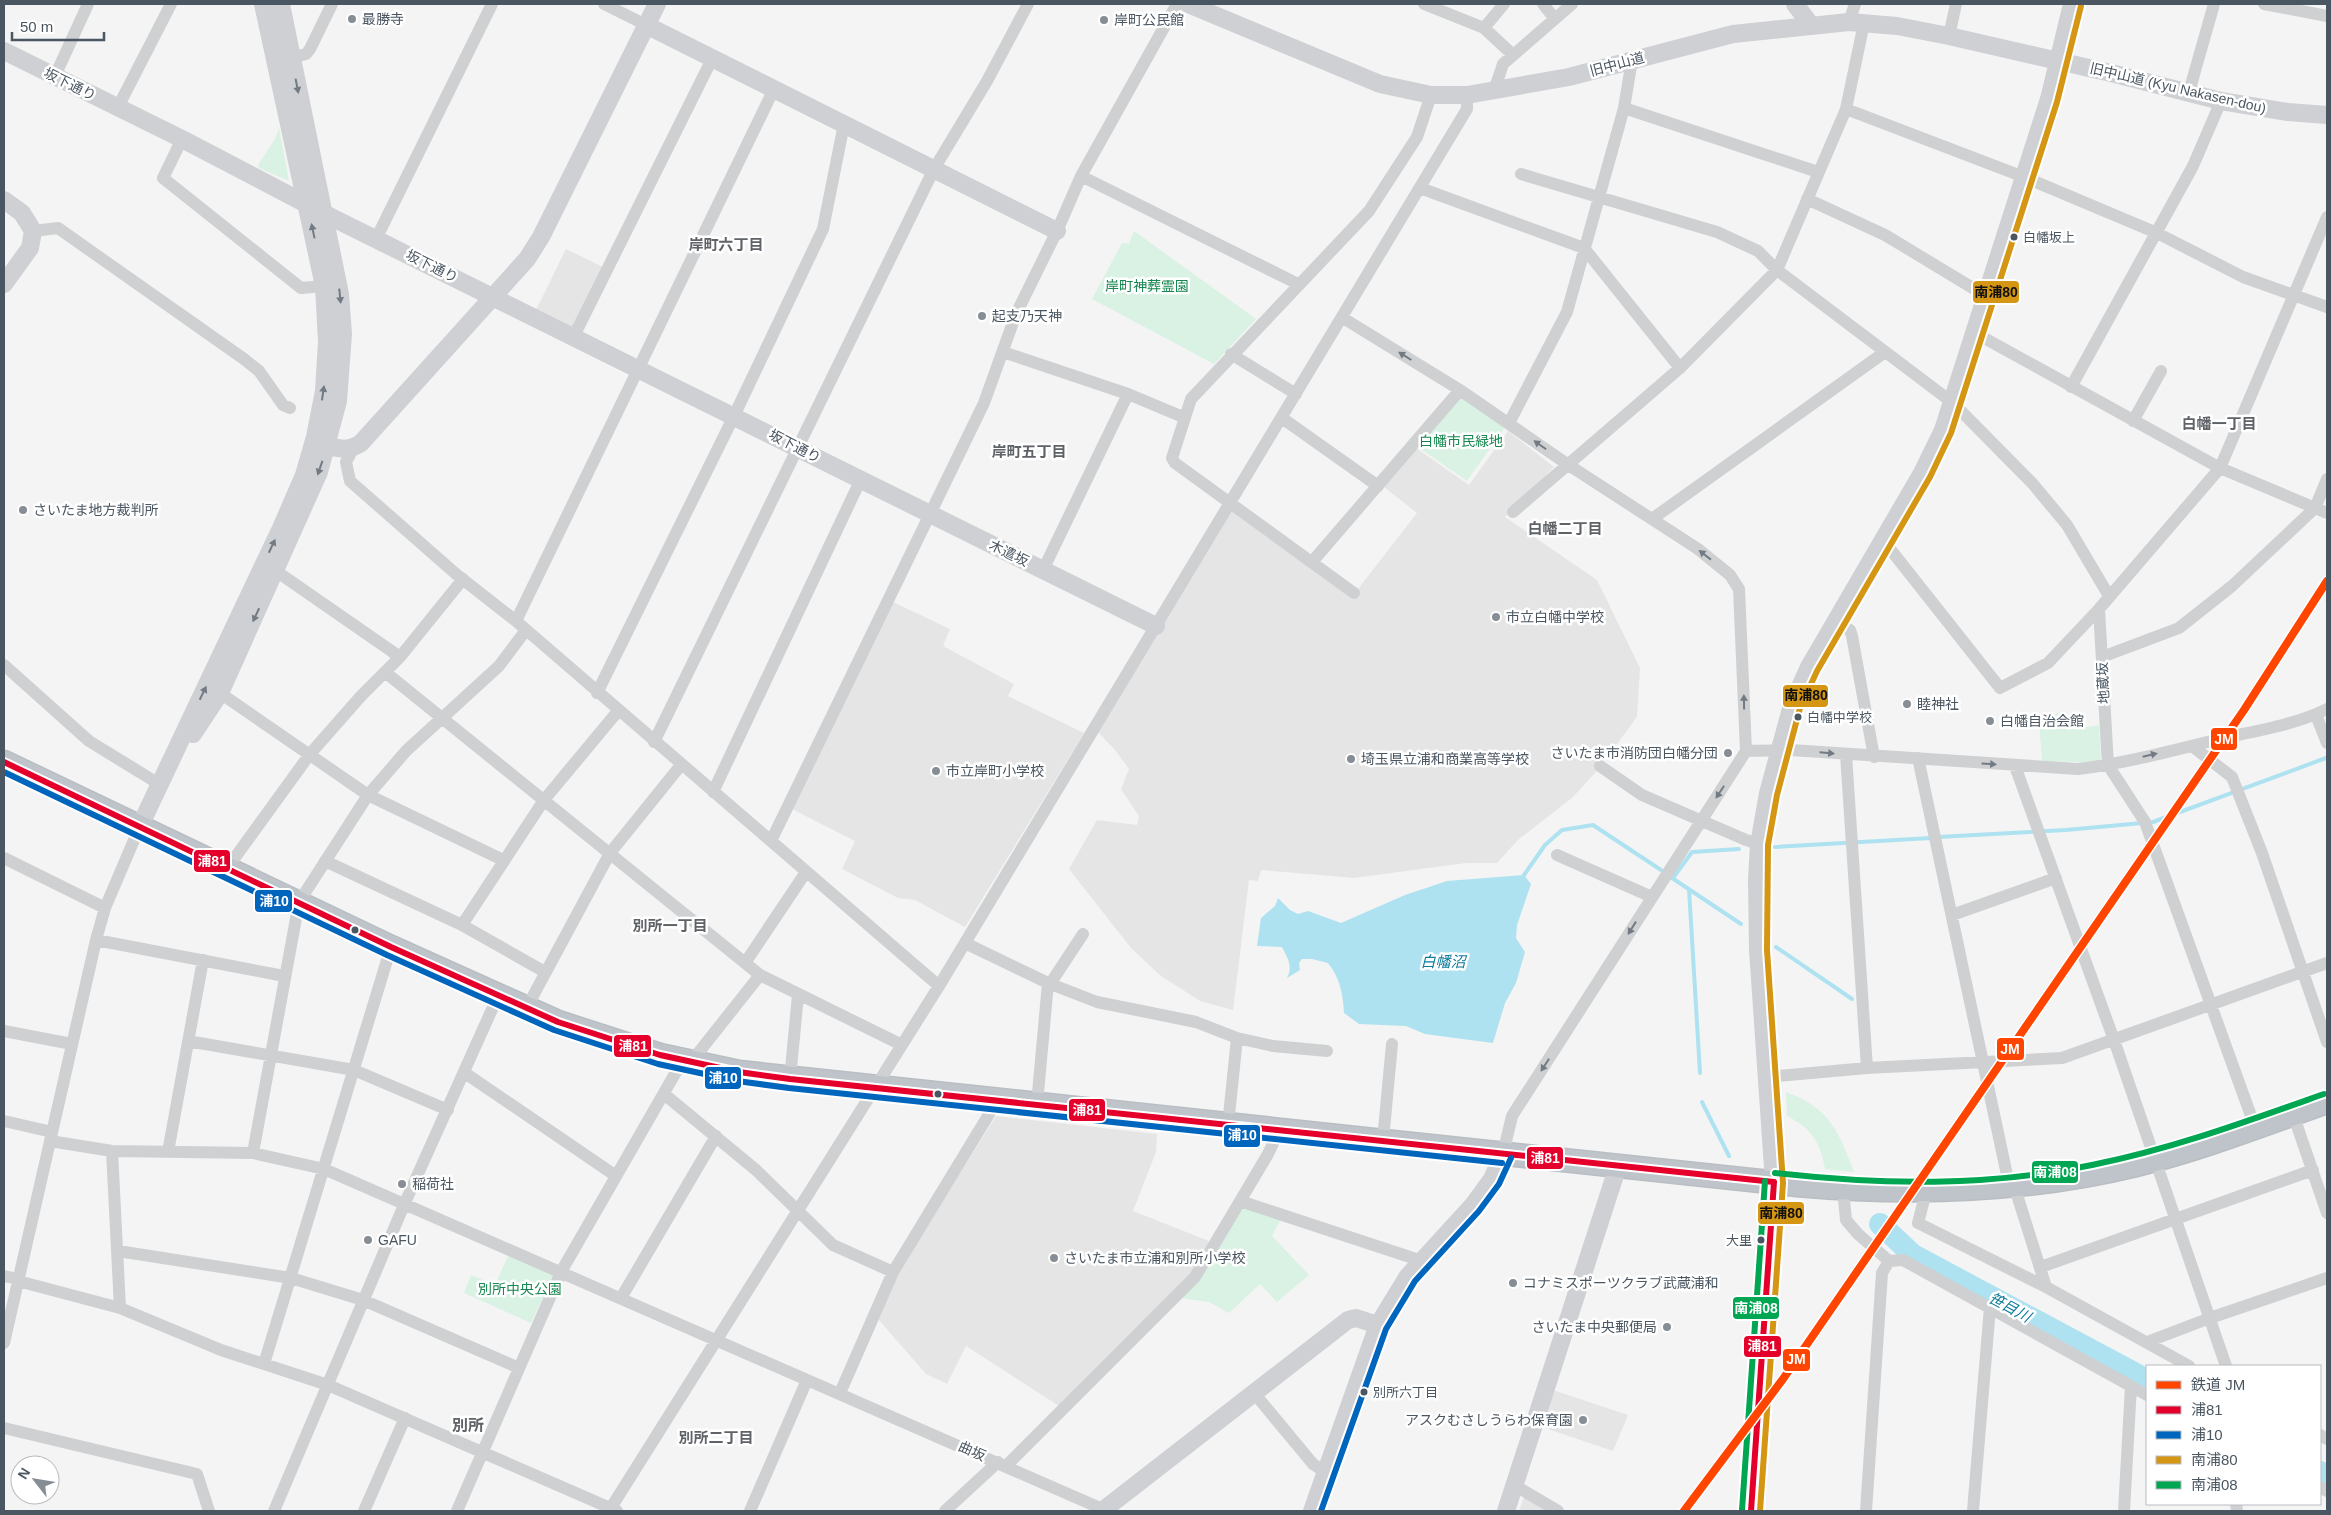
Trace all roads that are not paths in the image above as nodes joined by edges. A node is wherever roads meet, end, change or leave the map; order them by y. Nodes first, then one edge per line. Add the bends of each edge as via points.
1 (88, 4) edge
2 (171, 4) edge
3 (263, 4) edge
4 (281, 4) edge
5 (332, 4) edge
6 (492, 4) edge
7 (604, 4) edge
8 (657, 4) edge
9 (1028, 4) edge
10 (1177, 4) edge
11 (1188, 4) edge
12 (1424, 4) edge
13 (1504, 4) edge
14 (1543, 4) edge
15 (1572, 4) edge
16 (1795, 4) edge
17 (1855, 4) edge
18 (1956, 4) edge
19 (2072, 4) edge
20 (2214, 4) edge
21 (2264, 4) edge
22 (1218, 10) edge
23 (2327, 16) edge
24 (1555, 19) junction
25 (1856, 22) junction
26 (1810, 24) junction
27 (646, 25) junction
28 (1484, 28) junction
29 (1949, 36) junction
30 (4, 51) edge
31 (1512, 54) junction
32 (291, 58) junction
33 (712, 59) junction
34 (1632, 60) junction
35 (2058, 61) junction
36 (54, 76) junction
37 (774, 89) junction
38 (1494, 91) junction
39 (2188, 92) junction
40 (1431, 95) junction
41 (1468, 95) junction
42 (2221, 101) junction
43 (118, 107) junction
44 (1624, 108) junction
45 (1846, 109) junction
46 (2327, 115) edge
47 (844, 124) junction
48 (182, 139) junction
49 (934, 169) junction
50 (1818, 172) junction
51 (1521, 174) dead end
52 (1081, 176) junction
53 (2024, 177) junction
54 (1420, 188) junction
55 (1600, 196) junction
56 (1807, 199) junction
57 (4, 200) edge
58 (315, 208) junction
59 (2327, 217) edge
60 (33, 231) junction
61 (1057, 231) junction
62 (2157, 233) junction
63 (376, 239) junction
64 (1584, 248) junction
65 (1776, 270) junction
66 (4, 284) edge
67 (1298, 284) junction
68 (324, 286) junction
69 (2294, 294) junction
70 (492, 296) junction
71 (1986, 296) junction
72 (2327, 307) edge
73 (1343, 318) junction
74 (1975, 333) junction
75 (574, 336) junction
76 (1003, 352) junction
77 (1885, 352) junction
78 (1231, 354) junction
79 (1680, 368) junction
80 (640, 369) junction
81 (2161, 371) dead end
82 (2071, 387) junction
83 (1460, 390) junction
84 (1128, 394) junction
85 (1296, 394) junction
86 (1953, 403) junction
87 (290, 408) dead end
88 (734, 416) junction
89 (1183, 418) junction
90 (1282, 418) junction
91 (2133, 421) junction
92 (1508, 423) junction
93 (328, 446) junction
94 (797, 447) junction
95 (353, 449) junction
96 (1567, 464) junction
97 (2220, 468) junction
98 (2327, 479) edge
99 (861, 480) junction
100 (1378, 486) junction
101 (1229, 503) junction
102 (2315, 508) junction
103 (1514, 512) dead end
104 (930, 513) junction
105 (2327, 513) edge
106 (1652, 519) junction
107 (1883, 540) junction
108 (1312, 562) junction
109 (1043, 570) junction
110 (276, 571) junction
111 (463, 579) junction
112 (1354, 593) dead end
113 (2109, 596) junction
114 (2099, 609) junction
115 (516, 621) junction
116 (1833, 622) junction
117 (1156, 626) junction
118 (526, 630) junction
119 (2102, 656) junction
120 (400, 657) junction
121 (4, 665) edge
122 (385, 672) junction
123 (220, 693) junction
124 (598, 693) junction
125 (618, 711) junction
126 (2322, 712) edge
127 (442, 720) junction
128 (654, 742) junction
129 (2327, 743) edge
130 (2192, 746) junction
131 (1779, 750) junction
132 (1746, 751) junction
133 (310, 754) junction
134 (1846, 754) junction
135 (1874, 756) junction
136 (1918, 758) junction
137 (4, 762) edge
138 (2108, 762) junction
139 (681, 765) junction
140 (1600, 766) dead end
141 (2015, 766) junction
142 (159, 784) junction
143 (713, 792) junction
144 (368, 795) junction
145 (544, 800) junction
146 (1702, 820) junction
147 (140, 826) junction
148 (771, 841) junction
149 (1759, 844) junction
150 (610, 853) junction
151 (1557, 855) dead end
152 (4, 858) edge
153 (503, 860) junction
154 (325, 861) junction
155 (228, 867) junction
156 (806, 872) junction
157 (2056, 878) junction
158 (1652, 897) junction
159 (300, 902) junction
160 (105, 908) junction
161 (1952, 915) junction
162 (462, 925) junction
163 (1083, 934) dead end
164 (96, 940) junction
165 (965, 943) junction
166 (391, 946) junction
167 (203, 960) junction
168 (745, 963) junction
169 (2327, 963) edge
170 (545, 972) junction
171 (2303, 972) junction
172 (284, 976) junction
173 (760, 976) junction
174 (1049, 984) junction
175 (939, 986) junction
176 (798, 995) junction
177 (498, 996) junction
178 (2210, 1005) junction
179 (526, 1009) junction
180 (4, 1031) edge
181 (1237, 1038) junction
182 (2114, 1040) junction
183 (188, 1041) junction
184 (2327, 1042) edge
185 (72, 1044) junction
186 (1392, 1044) dead end
187 (902, 1045) junction
188 (1327, 1051) dead end
189 (270, 1055) junction
190 (688, 1062) junction
191 (1984, 1063) junction
192 (1867, 1068) junction
193 (354, 1070) junction
194 (465, 1073) junction
195 (1767, 1077) junction
196 (790, 1079) junction
197 (877, 1087) junction
198 (664, 1094) junction
199 (998, 1101) junction
200 (2327, 1102) edge
201 (1037, 1104) junction
202 (448, 1110) junction
203 (2293, 1114) junction
204 (4, 1121) edge
205 (1228, 1125) junction
206 (2255, 1127) junction
207 (1278, 1131) junction
208 (51, 1136) junction
209 (716, 1136) junction
210 (1383, 1140) junction
211 (112, 1151) junction
212 (168, 1152) junction
213 (253, 1153) junction
214 (1503, 1154) junction
215 (2154, 1160) junction
216 (1618, 1166) junction
217 (324, 1169) junction
218 (2313, 1170) junction
219 (616, 1176) junction
220 (1774, 1182) junction
221 (2012, 1187) junction
222 (1843, 1189) junction
223 (1926, 1192) junction
224 (1240, 1201) junction
225 (404, 1204) junction
226 (798, 1211) junction
227 (2327, 1213) edge
228 (2176, 1219) junction
229 (118, 1252) junction
230 (1422, 1261) junction
231 (1889, 1261) junction
232 (2040, 1267) junction
233 (561, 1272) junction
234 (893, 1272) junction
235 (4, 1276) edge
236 (291, 1278) junction
237 (2327, 1278) edge
238 (18, 1280) junction
239 (2046, 1287) junction
240 (621, 1298) junction
241 (363, 1300) junction
242 (1990, 1307) junction
243 (120, 1308) junction
244 (2210, 1318) junction
245 (1378, 1326) junction
246 (718, 1340) junction
247 (2147, 1342) junction
248 (4, 1343) edge
249 (264, 1364) junction
250 (2187, 1365) edge
251 (2226, 1365) edge
252 (519, 1368) junction
253 (807, 1380) junction
254 (328, 1385) junction
255 (2132, 1386) junction
256 (840, 1393) junction
257 (1254, 1393) junction
258 (2146, 1394) edge
259 (405, 1418) junction
260 (4, 1428) edge
261 (483, 1452) junction
262 (1002, 1464) junction
263 (1325, 1472) junction
264 (1514, 1485) junction
265 (612, 1510) edge
266 (208, 1511) edge
267 (274, 1511) edge
268 (364, 1511) edge
269 (457, 1511) edge
270 (750, 1511) edge
271 (945, 1511) edge
272 (1104, 1511) edge
273 (1312, 1511) edge
274 (1506, 1511) edge
275 (1558, 1511) edge
276 (1751, 1511) edge
277 (1866, 1511) edge
278 (1974, 1511) edge
279 (2124, 1511) edge

1 - 36 street
2 - 43 street
3 - 58 street
4 - 32 street
5 - 32 street via 310,49 306,54
6 - 63 street
7 - 27 street
8 - 27 street
9 - 49 street
10 - 52 street
11 - 22 street, 旧中山道
12 - 28 street
13 - 28 street
14 - 24 street
15 - 24 street
16 - 26 street
17 - 25 street
18 - 29 street
19 - 35 street
20 - 39 street
21 - 23 street
22 - 40 street, 旧中山道 via 1380,84
24 - 31 street
25 - 26 street, 旧中山道
25 - 29 street, 旧中山道
25 - 45 street
26 - 34 street, 旧中山道 via 1732,34
27 - 33 street
27 - 70 street via 540,237 527,259
28 - 31 street
29 - 35 street, 旧中山道
30 - 36 street, 坂下通り
31 - 38 street via 1503,64
32 -> 58 street
33 - 37 street
33 - 75 street
34 - 38 street, 旧中山道 via 1569,77
34 - 44 street
35 - 39 street, 旧中山道 (Kyu Nakasen-dou)
35 - 53 street
36 - 43 street, 坂下通り
37 - 47 street
37 - 80 street
38 - 41 street, 旧中山道
39 - 42 street, 旧中山道 (Kyu Nakasen-dou)
40 - 41 street, 旧中山道
40 - 67 street via 1417,137 1369,211
41 - 54 street via 1467,109
42 - 46 street, 旧中山道 (Kyu Nakasen-dou)
42 - 62 street via 2193,166
43 - 48 street, 坂下通り
44 - 50 street
44 - 55 street
45 - 50 street
45 - 53 street
47 - 49 street
47 - 88 street via 823,229
48 - 58 street, 坂下通り
48 - 68 street via 163,178 301,288
49 - 61 street
49 - 94 street
50 - 56 street
51 - 55 street
52 - 61 street
52 - 67 street
53 - 62 street
53 - 71 street
54 - 64 street
54 - 73 street
55 - 64 street
55 - 65 street via 1717,232 1758,251
56 - 65 street
56 - 71 street via 1885,235
57 - 60 street via 22,213
58 - 63 street, 坂下通り
68 -> 58 street
58 -> 93 street via 340,294 343,334 338,401
59 - 69 street
60 - 66 street via 30,248
60 - 87 street via 58,228 244,359 259,371 283,405
61 - 76 street via 1016,314
62 - 69 street via 2243,277
62 - 82 street
63 - 70 street, 坂下通り
64 - 79 street
64 - 92 street via 1567,312
65 - 77 street
65 - 79 street
67 - 78 street
142 -> 68 street via 304,475 324,391 327,342
69 - 72 street
69 - 97 street
70 - 75 street, 坂下通り
70 - 95 street
71 - 74 street
83 -> 73 street
73 - 85 street
74 - 82 street
74 - 86 street
75 - 80 street, 坂下通り
76 - 84 street
76 - 104 street via 984,403
77 - 86 street
77 - 106 street
78 - 85 street
78 - 89 street via 1191,399
79 - 96 street
80 - 88 street, 坂下通り
80 - 115 street
81 - 91 street
82 - 91 street
83 - 92 street
83 - 100 street
84 - 89 street
84 - 109 street
85 - 90 street
86 - 107 street via 1922,473
86 - 113 street via 2033,484 2067,524
88 - 94 street, 坂下通り
88 - 124 street
89 - 101 street via 1172,458
90 - 100 street
90 - 101 street
91 - 97 street
96 -> 92 street
93 - 95 street
93 -> 110 street via 312,491
94 - 99 street, 坂下通り
94 - 128 street
95 - 111 street via 346,462 350,480
96 - 103 street
96 - 106 street
97 - 102 street
97 - 113 street
98 - 102 street
99 - 104 street, 木遣坂
99 - 143 street
100 - 108 street
101 - 108 street
101 - 117 street
102 - 105 street
102 - 119 street via 2232,586 2179,628
104 - 109 street, 木遣坂
104 - 148 street
132 -> 106 street via 1739,589 1730,575 1698,549
107 - 114 street via 2000,688 2048,663
107 - 116 street
108 - 112 street
109 - 117 street, 木遣坂
110 - 120 street
110 -> 123 street
111 - 115 street
111 - 120 street
113 - 114 street
114 - 119 street, 地蔵坂
115 - 118 street
116 - 131 street via 1792,705
116 - 135 street via 1850,630 1852,636
117 - 165 street
118 - 124 street
118 - 127 street via 499,666
119 - 138 street, 地蔵坂
120 - 122 street
121 - 142 street via 89,741
122 - 127 street
122 - 133 street
123 - 133 street
123 - 142 street
124 - 125 street
125 - 128 street
125 - 145 street
126 - 129 street
126 - 130 street
127 - 144 street via 406,751
127 - 145 street
128 - 139 street
138 -> 130 street
130 - 171 street via 2232,777
131 - 132 street
131 -> 134 street
131 - 149 street
132 -> 146 street
133 - 144 street
133 - 155 street
134 - 135 street
134 - 192 street
135 - 136 street
136 -> 141 street
136 - 161 street
137 - 147 highway
138 - 141 street via 2078,769
138 - 178 street via 2145,822
139 - 143 street
139 - 150 street
140 - 146 street via 1642,795
141 - 157 street
142 - 147 street
143 - 148 street
144 - 153 street
144 - 154 street
145 - 150 street
145 - 153 street
146 - 149 street
146 - 158 street
147 - 155 highway
147 - 160 street
148 - 156 street
149 - 195 street via 1758,950
150 - 168 street
150 - 170 street
151 - 158 street
152 - 160 street
153 - 162 street
154 - 159 street
154 - 162 street
155 - 159 highway
156 - 168 street
156 - 175 street
157 - 161 street
157 - 182 street
158 -> 214 street via 1512,1116
159 - 166 highway
159 - 172 street
160 - 164 street
161 - 191 street
162 - 170 street
163 - 174 street
164 - 167 street
164 - 185 street
165 - 174 street
165 - 175 street
166 - 177 highway
166 - 193 street
167 - 172 street
167 - 183 street
168 - 173 street
169 - 171 street
170 - 179 street
171 - 178 street
171 - 184 street
172 - 189 street
173 - 176 street
173 - 190 street
174 - 181 street via 1097,1002 1196,1022
174 - 201 street
175 - 187 street
176 - 187 street
176 - 196 street
177 - 179 highway
177 - 194 street
178 - 182 street
178 - 206 street
179 - 190 highway via 592,1035
180 - 185 street
181 - 188 street via 1272,1046
181 - 205 street
182 - 191 street via 2062,1058
182 - 215 street
183 - 189 street
183 - 212 street
185 - 208 street
186 - 210 street
187 - 197 street
189 - 193 street
189 - 213 street
190 - 196 highway
190 - 198 street via 676,1072
191 - 192 street
191 - 221 street
192 - 195 street
193 - 202 street
193 - 217 street
194 - 202 street
194 - 219 street
195 - 220 street
196 - 197 highway
197 - 199 highway
197 - 226 street
198 - 209 street
198 - 219 street
199 - 201 highway
199 - 234 street
200 - 203 highway
201 - 205 highway
202 - 225 street
203 - 206 highway
203 - 218 street
204 - 208 street, 曲坂
205 - 207 highway
206 - 215 highway
207 - 210 highway
207 - 224 street
208 - 211 street, 曲坂
208 - 238 street
209 - 226 street
209 - 240 street
210 - 214 highway
211 - 212 street, 曲坂
211 - 229 street
212 - 213 street, 曲坂
213 - 217 street, 曲坂
214 - 216 highway
214 - 230 street via 1492,1180
215 - 221 highway
215 - 228 street
216 - 220 highway
216 - 264 street
217 - 225 street, 曲坂
217 - 236 street
218 - 227 street
218 - 228 street
219 - 233 street
220 - 222 highway
220 - 276 street
221 - 223 highway
221 - 232 street
222 - 223 highway
222 - 231 street via 1846,1220
223 - 239 street via 1918,1223
224 - 230 street
224 - 262 street via 1195,1277
225 - 233 street, 曲坂
225 - 241 street
226 - 234 street via 833,1245
226 - 246 street
228 - 232 street
228 - 244 street
229 - 236 street
229 - 243 street
230 - 245 street via 1398,1290
231 - 242 street via 1903,1260
231 - 277 street via 1882,1273
232 - 239 street
233 - 240 street, 曲坂
233 - 252 street
234 - 256 street
235 - 238 street
236 - 241 street
236 - 249 street
237 - 244 street
238 - 243 street
238 - 248 street
239 - 247 street
240 - 246 street, 曲坂
241 - 252 street
241 - 254 street
242 - 255 street
242 - 278 street
243 - 249 street via 221,1350
244 - 247 street
244 - 251 street
245 - 257 street via 1356,1318 1348,1320
245 - 263 street
246 - 253 street, 曲坂
246 - 265 street
247 - 250 street
249 - 254 street
252 - 261 street
253 - 256 street, 曲坂
253 - 270 street
254 - 259 street
254 - 267 street
255 - 258 street
255 - 279 street
256 - 262 street, 曲坂
257 - 263 street via 1313,1464
257 - 272 street
259 - 261 street
259 - 268 street
260 - 266 street via 197,1474
261 - 265 street
261 - 269 street
262 - 271 street
262 - 272 street, 曲坂
263 - 273 street
264 - 274 street
264 - 275 street

